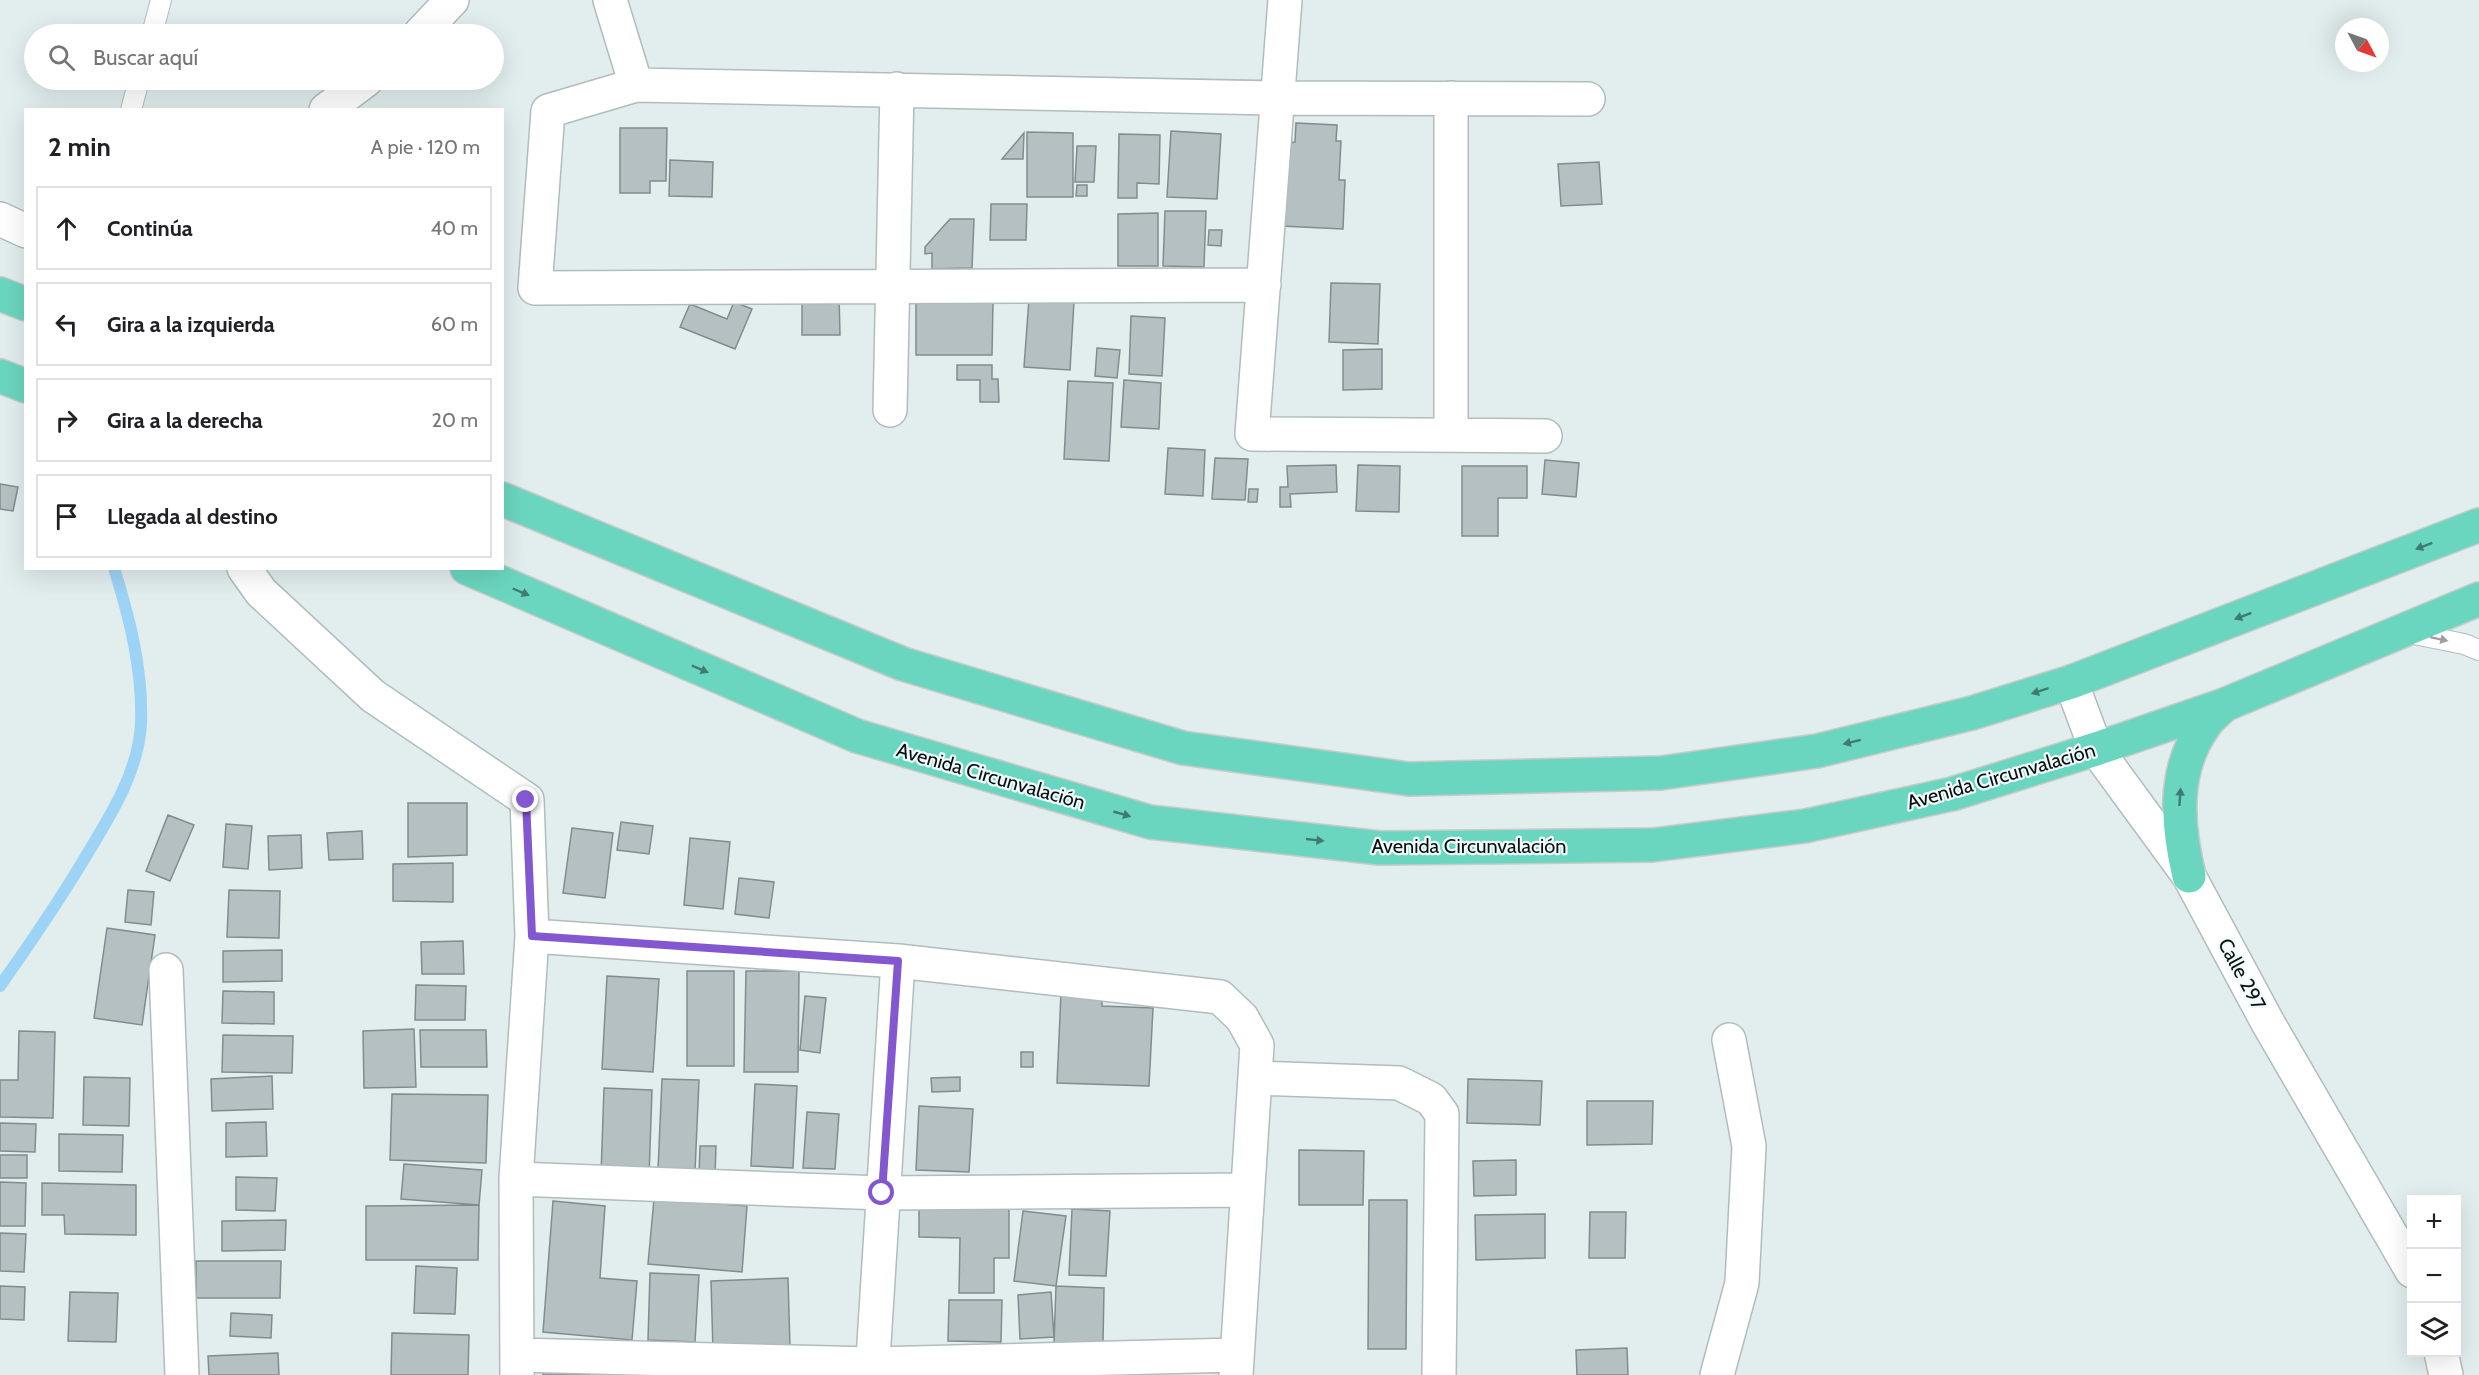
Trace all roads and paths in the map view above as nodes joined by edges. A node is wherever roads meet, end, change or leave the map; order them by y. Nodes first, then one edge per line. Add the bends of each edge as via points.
1 (161, 0) edge
2 (452, 0) edge
3 (610, 0) edge
4 (1286, 0) edge
5 (155, 24) edge
6 (429, 24) edge
7 (636, 85) junction
8 (897, 89) junction
9 (136, 90) edge
10 (353, 90) edge
11 (1278, 98) junction
12 (1451, 98) junction
13 (1588, 99) dead end
14 (131, 108) edge
15 (329, 108) edge
16 (0, 219) edge
17 (24, 230) edge
18 (893, 285) junction
19 (1264, 285) junction
20 (0, 294) edge
21 (24, 303) edge
22 (0, 376) edge
23 (24, 385) edge
24 (890, 410) dead end
25 (1451, 435) junction
26 (1545, 436) dead end
27 (504, 500) edge
28 (2479, 525) edge
29 (245, 570) edge
30 (472, 570) edge
31 (2479, 599) edge
32 (2399, 631) junction
33 (2479, 650) edge
34 (2071, 682) junction
35 (2224, 705) junction
36 (2096, 749) junction
37 (2189, 876) junction
38 (532, 936) junction
39 (898, 961) junction
40 (166, 970) dead end
41 (1729, 1040) dead end
42 (1256, 1078) junction
43 (516, 1179) junction
44 (1247, 1190) junction
45 (882, 1193) junction
46 (2407, 1262) edge
47 (2441, 1357) edge
48 (518, 1365) edge
49 (1236, 1365) edge
50 (872, 1369) edge
51 (182, 1375) edge
52 (1439, 1375) edge
53 (1717, 1375) edge
54 (2446, 1375) edge

1 - 5 lane
2 - 6 street
3 - 7 street
4 - 11 street
7 - 8 street
7 - 18 street via 548,111 535,288
8 - 11 street
8 - 18 street
9 - 14 lane
10 - 15 street
11 - 12 street
11 - 19 street
12 - 13 street
12 - 25 street
16 - 17 street
18 - 19 street
18 - 24 street
19 - 25 street via 1252,434
20 - 21 highway
22 - 23 highway
25 - 26 street
34 -> 27 highway via 1972,713 1817,751 1661,772 1409,779 1183,748 903,664
28 -> 34 highway
29 - 38 street via 261,592 373,696 526,800
30 -> 36 highway, Avenida Circunvalación via 857,736 1150,822 1380,848 1653,845 1804,826 1941,797
31 - 32 highway, Avenida Circunvalación
32 -> 33 lane
32 - 35 highway, Avenida Circunvalación
34 - 36 street, Calle 297
35 - 36 highway, Avenida Circunvalación
37 -> 35 highway via 2178,814 2185,765 2204,725
36 - 37 street, Calle 297
37 - 46 street, Calle 297 via 2268,1023
38 - 39 street
38 - 43 street
39 - 42 street via 1220,997 1242,1018 1257,1045
39 - 45 street
40 - 51 street
41 - 53 street via 1749,1146 1742,1283
42 - 44 street
42 - 52 street via 1399,1083 1431,1099 1442,1114
43 - 45 street
43 - 48 street
44 - 45 street
44 - 49 street
45 - 50 street
47 - 54 street
48 - 50 street
49 - 50 street

